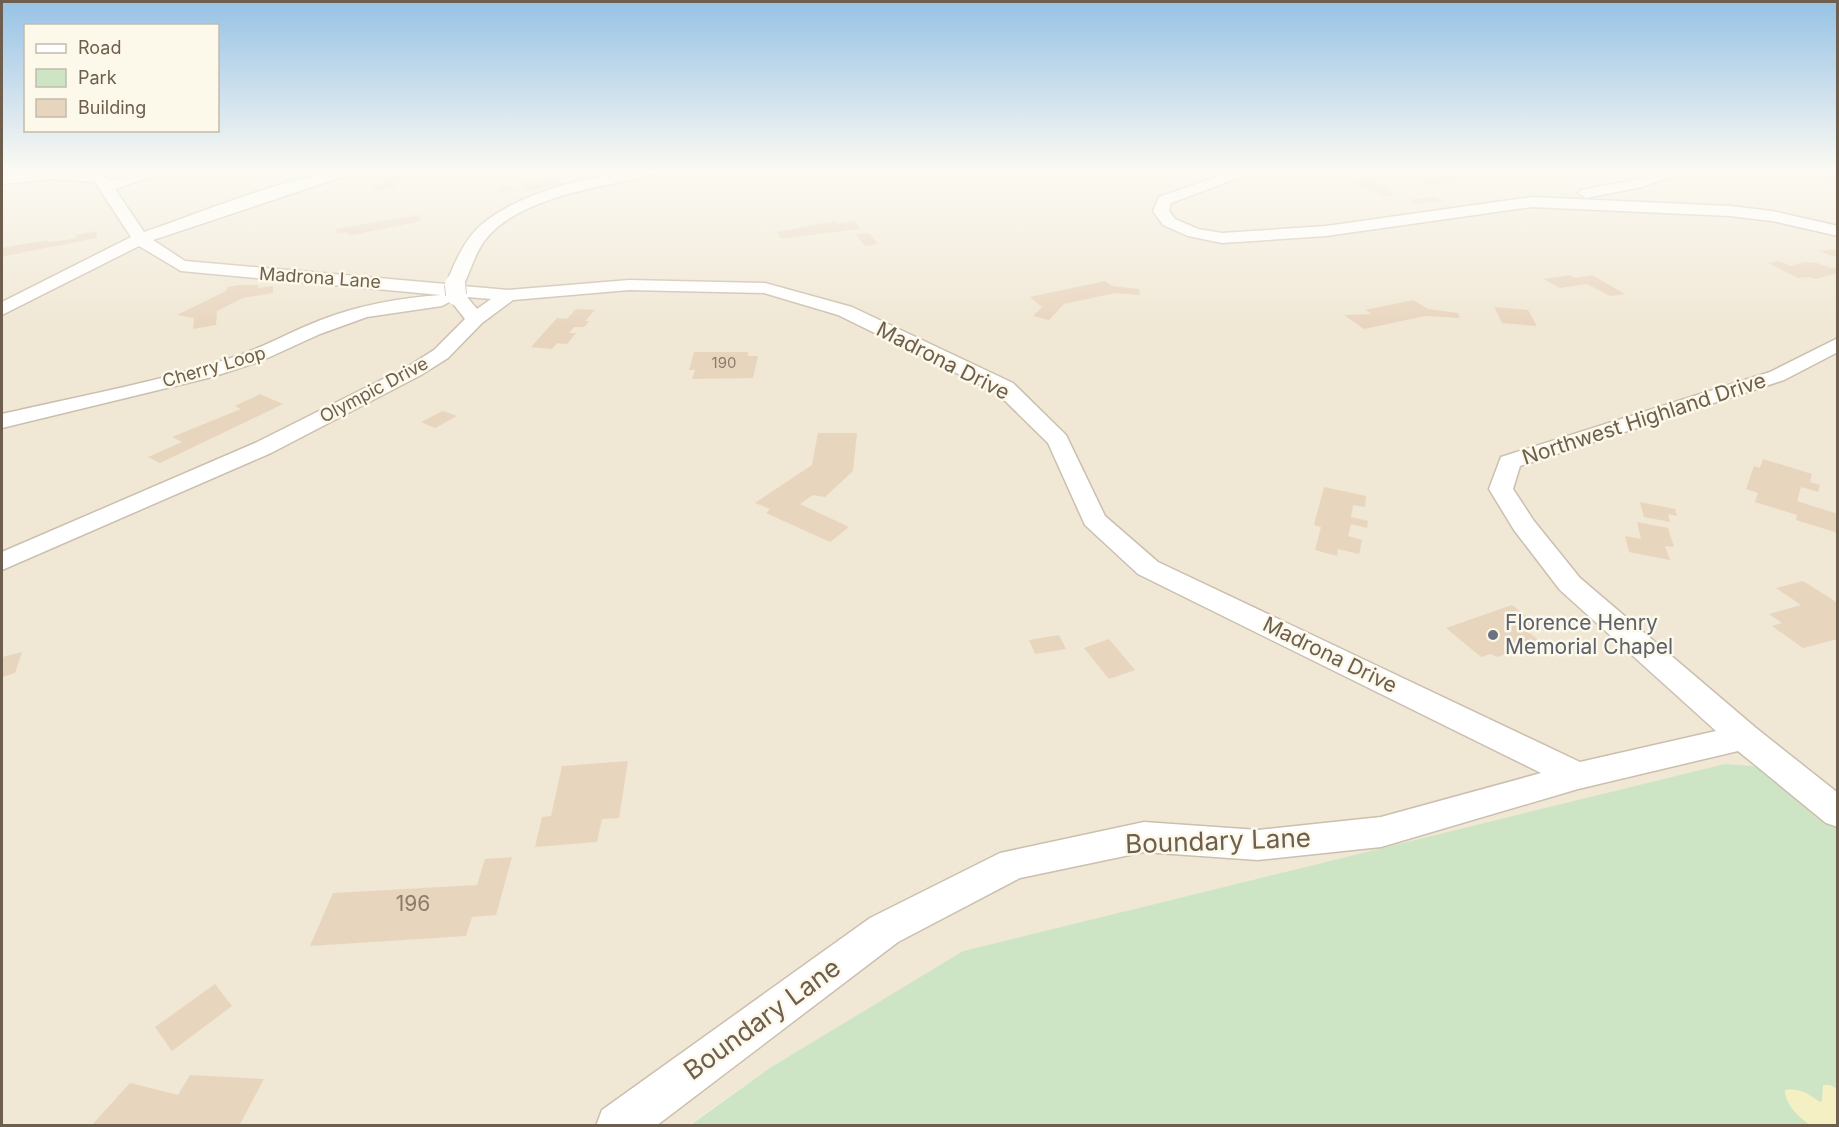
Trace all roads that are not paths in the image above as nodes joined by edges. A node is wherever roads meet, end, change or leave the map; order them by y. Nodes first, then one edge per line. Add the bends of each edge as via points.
1 (129, 223) edge
2 (188, 223) edge
3 (495, 223) edge
4 (1170, 223) edge
5 (1386, 223) edge
6 (1801, 223) edge
7 (1838, 231) edge
8 (140, 239) junction
9 (456, 293) junction
10 (508, 295) junction
11 (2, 309) edge
12 (475, 319) junction
13 (1838, 344) edge
14 (2, 421) edge
15 (2, 562) edge
16 (1744, 737) junction
17 (1578, 776) junction
18 (1838, 813) edge
19 (618, 1125) edge

1 - 8 street
2 - 8 street
3 - 9 street via 487,227 467,257
4 - 5 street via 1194,233 1222,238
6 - 7 street
8 - 10 street, Madrona Lane via 181,266
8 - 11 street
9 - 12 street
9 - 14 street, Cherry Loop via 358,313 233,365
10 - 12 street
10 - 17 street, Madrona Drive via 629,285 765,288 845,311 1005,388 1058,440 1094,520 1148,568
12 - 15 street, Olympic Drive via 441,354 414,371 262,448
13 - 16 street, Northwest Highland Drive via 1777,376 1509,462 1501,489 1523,525 1570,584
16 - 17 street, Boundary Lane
16 - 18 street, Northwest Highland Drive
17 - 19 street, Boundary Lane via 1381,832 1258,845 1144,837 1013,864 884,930

